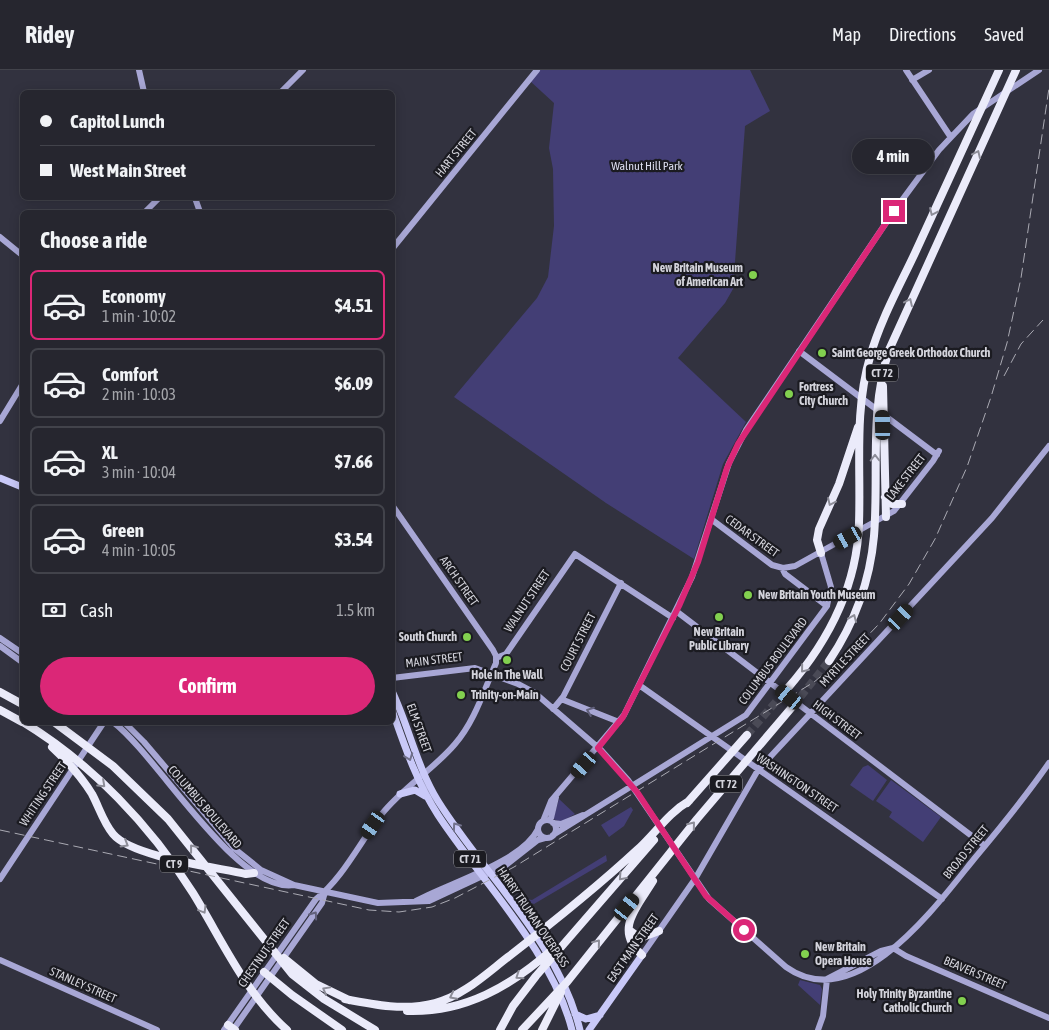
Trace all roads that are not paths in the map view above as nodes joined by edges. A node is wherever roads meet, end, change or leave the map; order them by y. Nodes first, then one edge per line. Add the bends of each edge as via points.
1 (139, 70) edge
2 (303, 70) edge
3 (537, 70) edge
4 (906, 70) edge
5 (929, 70) edge
6 (999, 70) edge
7 (1016, 70) edge
8 (1039, 70) edge
9 (912, 80) junction
10 (144, 90) edge
11 (283, 90) edge
12 (950, 136) junction
13 (157, 200) edge
14 (147, 210) edge
15 (0, 237) edge
16 (395, 245) edge
17 (20, 253) edge
18 (799, 352) junction
19 (883, 368) junction
20 (20, 389) edge
21 (0, 421) edge
22 (859, 423) junction
23 (1049, 446) edge
24 (0, 478) edge
25 (20, 486) edge
26 (885, 497) junction
27 (902, 504) junction
28 (395, 509) edge
29 (884, 518) junction
30 (711, 519) junction
31 (821, 553) junction
32 (575, 554) joint
33 (782, 568) junction
34 (621, 584) junction
35 (827, 606) junction
36 (675, 614) junction
37 (0, 638) edge
38 (0, 646) edge
39 (20, 652) edge
40 (496, 658) junction
41 (20, 661) edge
42 (829, 661) tunnel mouth
43 (491, 673) junction
44 (395, 678) edge
45 (771, 683) junction
46 (639, 685) junction
47 (782, 689) junction
48 (0, 692) edge
49 (395, 698) edge
50 (561, 700) junction
51 (20, 703) edge
52 (793, 706) tunnel mouth
53 (554, 709) junction
54 (0, 710) edge
55 (395, 712) edge
56 (811, 714) junction
57 (402, 716) junction
58 (395, 717) edge
59 (20, 720) edge
60 (620, 722) junction
61 (27, 725) edge
62 (58, 725) edge
63 (102, 725) edge
64 (116, 725) edge
65 (127, 725) edge
66 (37, 732) junction
67 (747, 734) tunnel mouth
68 (711, 737) junction
69 (598, 748) junction
70 (1049, 763) edge
71 (758, 770) junction
72 (421, 776) junction
73 (632, 785) junction
74 (400, 794) junction
75 (428, 798) junction
76 (556, 798) junction
77 (689, 801) junction
78 (442, 813) junction
79 (583, 815) junction
80 (544, 821) junction
81 (553, 823) junction
82 (538, 829) junction
83 (554, 835) junction
84 (545, 838) junction
85 (985, 846) junction
86 (662, 863) junction
87 (499, 865) junction
88 (256, 870) junction
89 (0, 879) edge
90 (695, 880) junction
91 (325, 892) junction
92 (942, 899) junction
93 (629, 930) junction
94 (659, 931) junction
95 (570, 935) junction
96 (532, 939) junction
97 (266, 941) junction
98 (893, 948) junction
99 (540, 950) junction
100 (642, 955) junction
101 (0, 960) edge
102 (270, 971) junction
103 (827, 979) junction
104 (567, 982) junction
105 (345, 999) junction
106 (245, 1006) junction
107 (575, 1014) junction
108 (600, 1015) junction
109 (1049, 1018) edge
110 (231, 1029) edge
111 (157, 1030) edge
112 (287, 1030) edge
113 (342, 1030) edge
114 (375, 1030) edge
115 (500, 1030) edge
116 (522, 1030) edge
117 (542, 1030) edge
118 (572, 1030) edge
119 (580, 1030) edge
120 (589, 1030) edge
121 (818, 1030) edge

1 - 10 street
2 - 11 street
3 - 16 street, HART STREET
4 - 9 street
5 - 9 street
6 -> 22 highway, CT 72 via 875,340 864,382
19 -> 7 highway, CT 72 via 896,330
8 - 12 street via 975,112
9 - 12 street
12 - 18 street via 904,195
13 - 14 street
15 - 17 street
18 - 27 street, LAKE STREET via 938,453
18 - 30 street via 737,446
19 - 26 highway
42 -> 19 highway, CT 72 via 854,614 870,562 874,522 875,420
20 - 21 street
22 -> 31 highway via 839,484 819,529 817,539
22 -> 47 highway, CT 72 via 859,524 851,578 828,634 810,662
23 - 56 street, MYRTLE STREET via 994,516
24 - 25 main road
26 - 27 highway via 892,504
26 - 29 highway
27 - 29 street, LAKE STREET
28 - 40 street, ARCH STREET
29 - 31 street, LAKE STREET
30 - 33 street, CEDAR STREET via 769,563
30 - 36 street via 696,566
31 - 33 street, LAKE STREET via 798,566
31 - 35 street via 831,589
32 - 34 street, HIGH STREET
32 - 40 street, WALNUT STREET via 506,654
33 - 35 street, CEDAR STREET via 785,574
34 - 36 street, HIGH STREET
34 - 50 street, COURT STREET
35 - 45 street, COLUMBUS BOULEVARD
36 - 45 street, HIGH STREET
36 - 46 street
37 - 39 street
38 - 41 street
40 - 43 street
43 - 44 street, MAIN STREET via 466,667
43 - 53 street, MAIN STREET via 530,690
43 - 72 street, CHESTNUT STREET via 464,733
45 - 47 street, HIGH STREET
45 - 68 street, COLUMBUS BOULEVARD via 746,715
46 - 60 street
46 - 68 street, WASHINGTON STREET
47 - 56 street, HIGH STREET
48 - 51 highway
49 - 57 main road, ELM STREET / CT 71
50 - 53 street, COURT STREET
60 -> 50 street
86 -> 52 highway, CT 72
53 - 69 street, MAIN STREET
54 - 59 highway, CT 9
55 - 57 main road
56 - 71 street, MYRTLE STREET
56 - 85 street, HIGH STREET
57 - 72 main road, ELM STREET / CT 71
58 -> 72 main road, ELM STREET / CT 71
60 - 69 street
61 - 66 highway, CT 9
97 -> 62 highway, CT 9 via 159,810 107,761
63 - 89 street, WHITING STREET
64 - 88 street, COLUMBUS BOULEVARD via 137,744 229,853
65 - 88 street, COLUMBUS BOULEVARD via 233,848
66 -> 88 highway via 84,782 114,836 129,846 248,874
66 -> 112 highway, CT 9 via 100,782 151,835 189,887 250,989
67 - 77 highway, CT 72
68 - 71 street, WASHINGTON STREET
68 - 73 street, COLUMBUS BOULEVARD
69 - 73 street, MAIN STREET
69 - 76 street
70 - 85 street, BROAD STREET
71 - 90 street, MYRTLE STREET
71 - 92 street, WASHINGTON STREET
72 - 74 street, CHESTNUT STREET
72 - 75 main road, HARRY TRUMAN OVERPASS / CT 71
72 - 78 main road, HARRY TRUMAN OVERPASS / CT 71
73 - 79 street, COLUMBUS BOULEVARD
73 - 90 street, MAIN STREET
74 - 75 main road via 416,790
74 - 91 street, CHESTNUT STREET via 379,817
75 - 78 main road, HARRY TRUMAN OVERPASS / CT 71
76 - 80 street via 550,802
76 - 81 street via 551,815
77 -> 95 highway, CT 72
77 - 96 highway via 675,810 635,852
78 - 96 main road, HARRY TRUMAN OVERPASS / CT 71 via 502,903
96 -> 78 main road, HARRY TRUMAN OVERPASS / CT 71 via 508,898
79 - 81 street, COLUMBUS BOULEVARD via 560,824
79 - 83 street, COLUMBUS BOULEVARD
80 - 81 street
80 - 82 street
81 - 83 street via 556,828
82 - 84 street
82 - 87 street, COLUMBUS BOULEVARD via 525,846
83 - 84 street
84 - 87 street, COLUMBUS BOULEVARD via 517,858
85 - 92 street, BROAD STREET
86 - 93 highway via 632,914
104 -> 86 highway, CT 72
87 - 91 street, COLUMBUS BOULEVARD via 414,902 378,903
88 - 91 street, COLUMBUS BOULEVARD via 280,884
90 - 94 street, EAST MAIN STREET
90 - 103 street, MAIN STREET via 712,903 786,967 804,977
91 - 102 street, CHESTNUT STREET via 316,899 285,942
102 -> 91 street, CHESTNUT STREET via 291,948 324,900
92 - 98 street, BROAD STREET via 912,933
93 - 94 highway via 640,938
93 - 100 highway via 630,941
94 - 100 street, EAST MAIN STREET
95 -> 105 highway via 511,982 458,1006 396,1011
95 - 115 highway via 522,994
96 - 99 main road, HARRY TRUMAN OVERPASS / CT 71
96 -> 105 highway via 470,986 441,1002 397,1007
105 -> 97 highway via 308,978
97 - 114 highway, CT 9 via 302,982
98 - 103 street, MAIN STREET via 886,955 844,976
98 - 109 street, BEAVER STREET
99 - 107 main road, HARRY TRUMAN OVERPASS / CT 71 via 569,997
99 - 118 main road, HARRY TRUMAN OVERPASS / CT 71
100 - 108 main road, EAST MAIN STREET
101 - 111 street, STANLEY STREET
102 - 106 street, CHESTNUT STREET via 263,987
102 - 106 street, CHESTNUT STREET via 258,981
102 - 113 highway
103 - 121 street
104 - 116 highway
104 - 117 highway
106 - 110 street, CHESTNUT STREET
107 - 108 main road via 586,1019
107 - 119 main road, HARRY TRUMAN OVERPASS / CT 71
108 - 120 main road, EAST MAIN STREET

